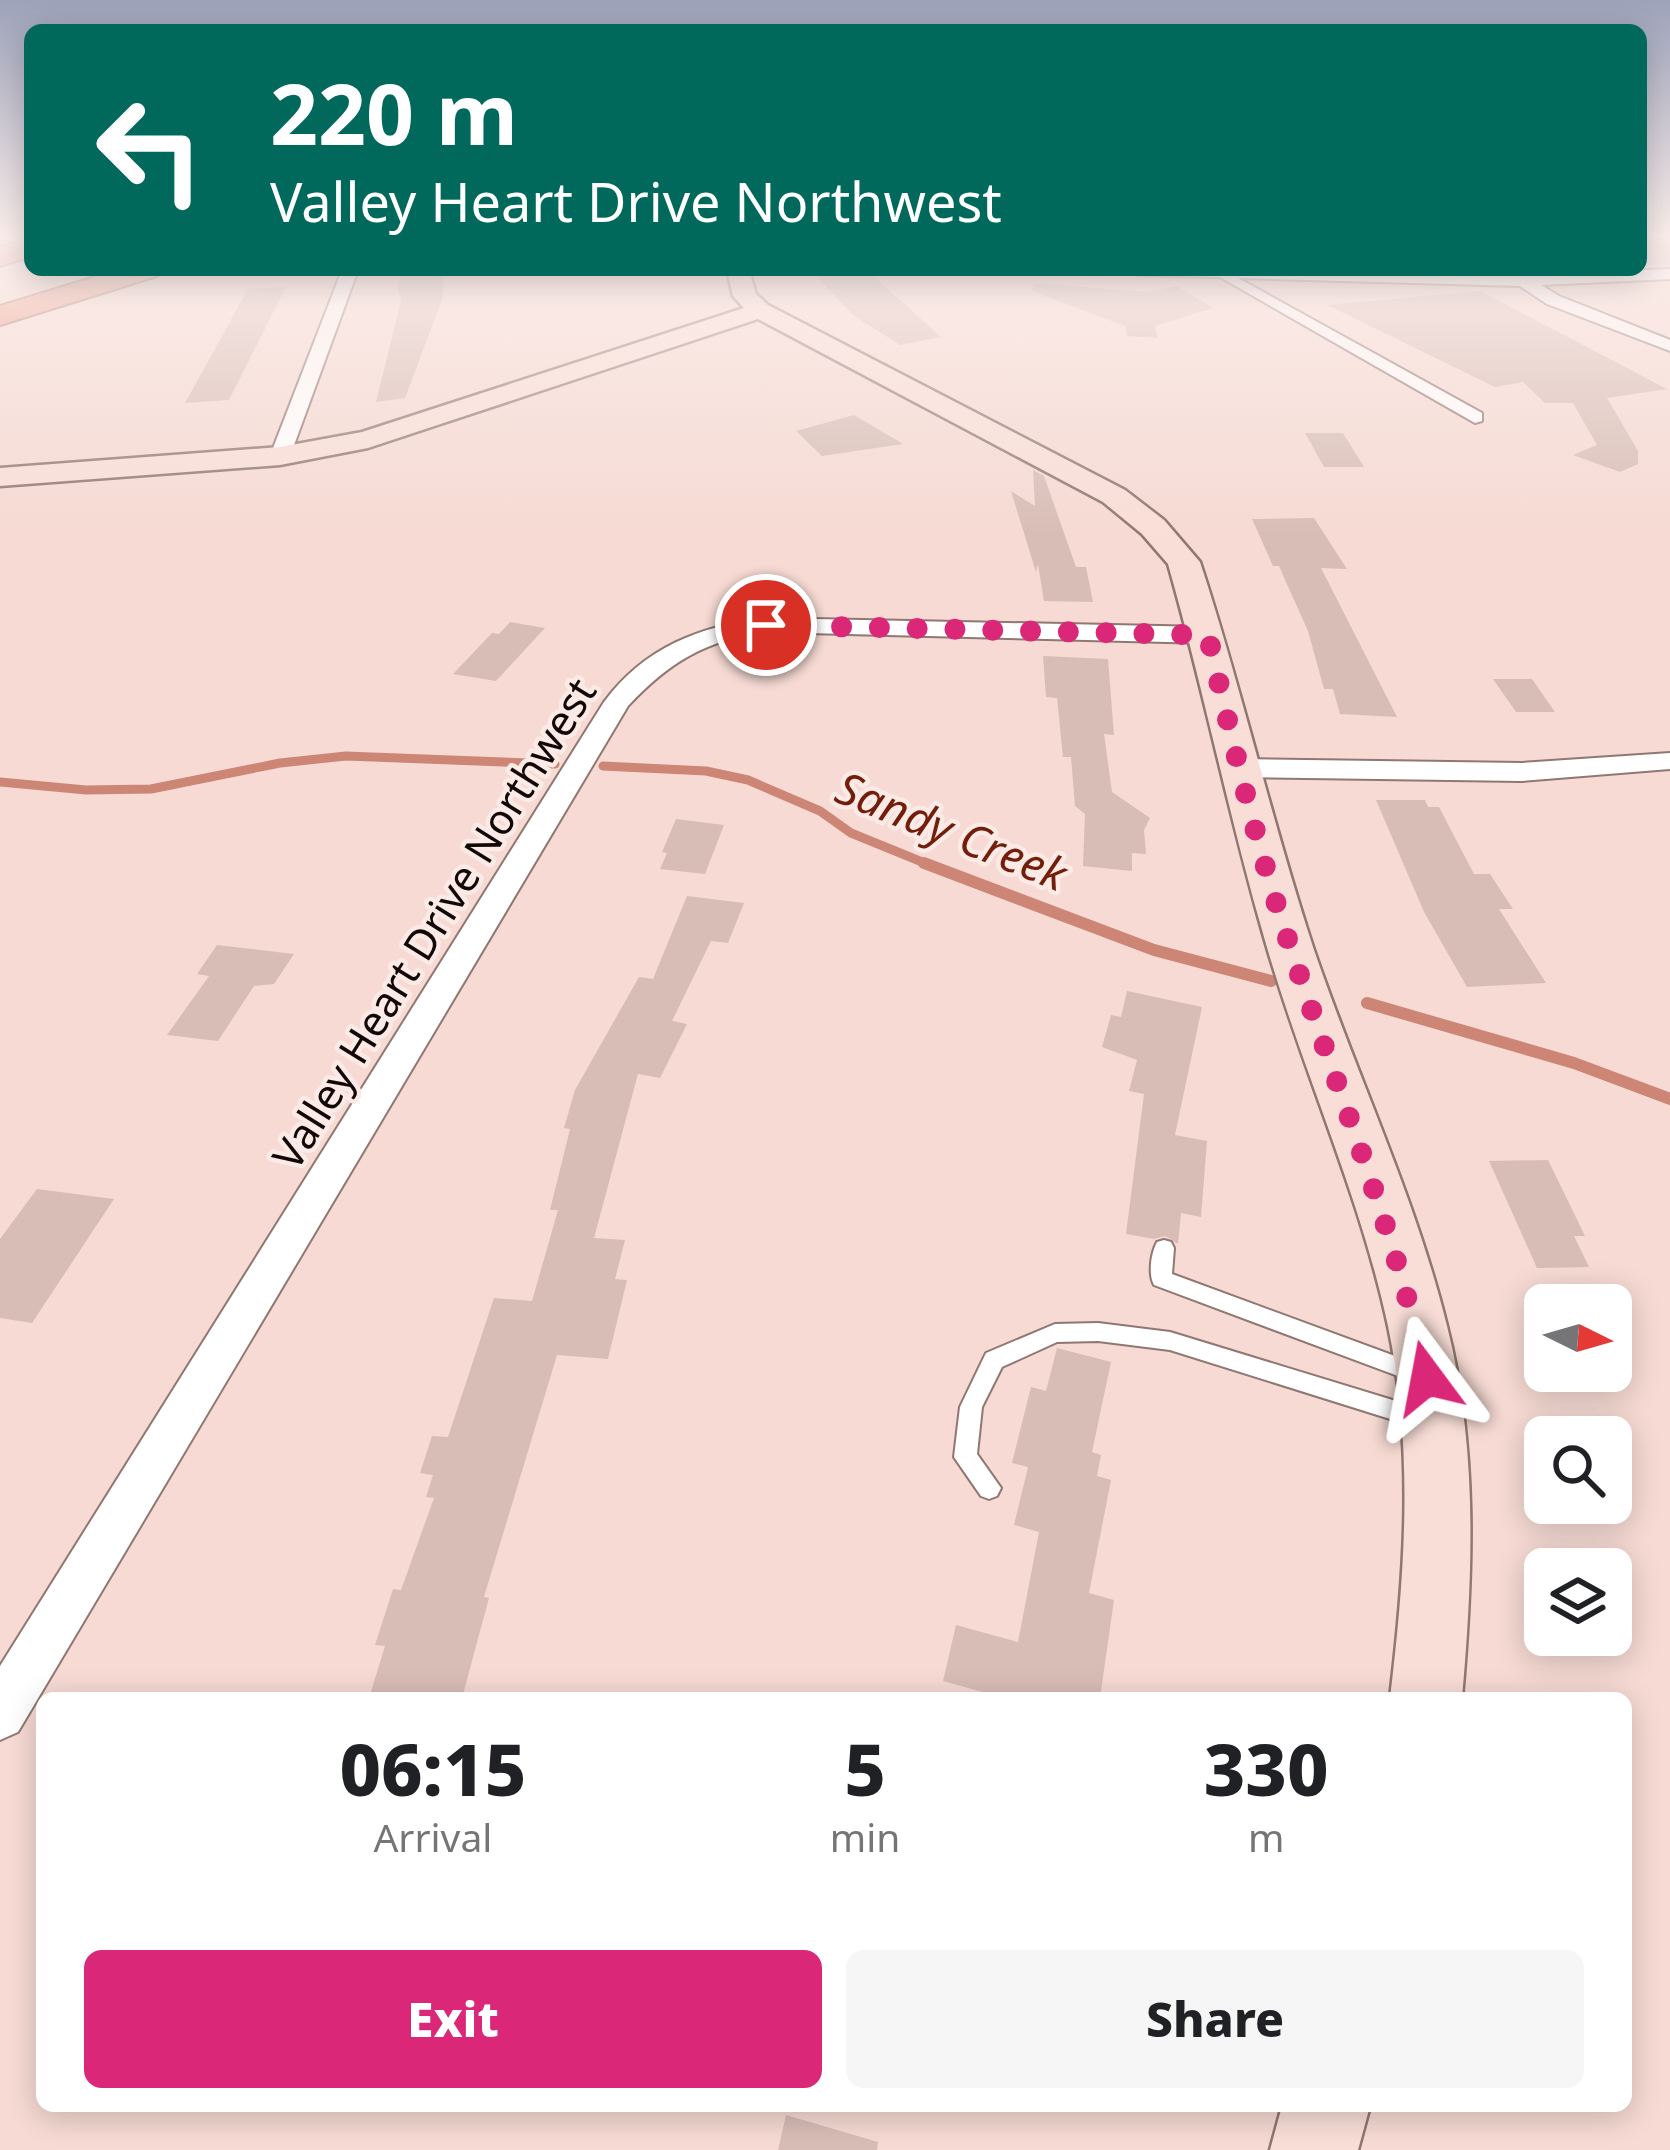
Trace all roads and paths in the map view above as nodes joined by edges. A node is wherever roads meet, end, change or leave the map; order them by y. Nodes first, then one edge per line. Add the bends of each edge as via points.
1 (326, 334) edge
2 (689, 334) edge
3 (806, 334) edge
4 (1328, 334) edge
5 (1640, 334) edge
6 (1670, 346) edge
7 (1475, 417) dead end
8 (280, 456) junction
9 (0, 477) edge
10 (1208, 635) junction
11 (1670, 760) edge
12 (1238, 768) junction
13 (1163, 1248) dead end
14 (1430, 1400) junction
15 (989, 1488) dead end
16 (1427, 1692) edge
17 (0, 1714) edge
18 (1324, 2112) edge
19 (1314, 2150) edge

1 - 8 street
2 - 8 main road via 428,423
3 - 10 main road via 1114,496 1184,562
4 - 7 street
5 - 6 street
8 - 9 main road
10 - 12 main road
10 - 17 street, Valley Heart Drive Northwest via 766,625 699,637 655,661 617,702
11 - 12 street via 1522,772
12 - 14 main road via 1290,947 1405,1277
13 - 14 lane via 1161,1279
14 - 15 lane via 1170,1341 1055,1333 994,1360 970,1407 964,1457
14 - 16 main road via 1438,1601
18 - 19 main road

